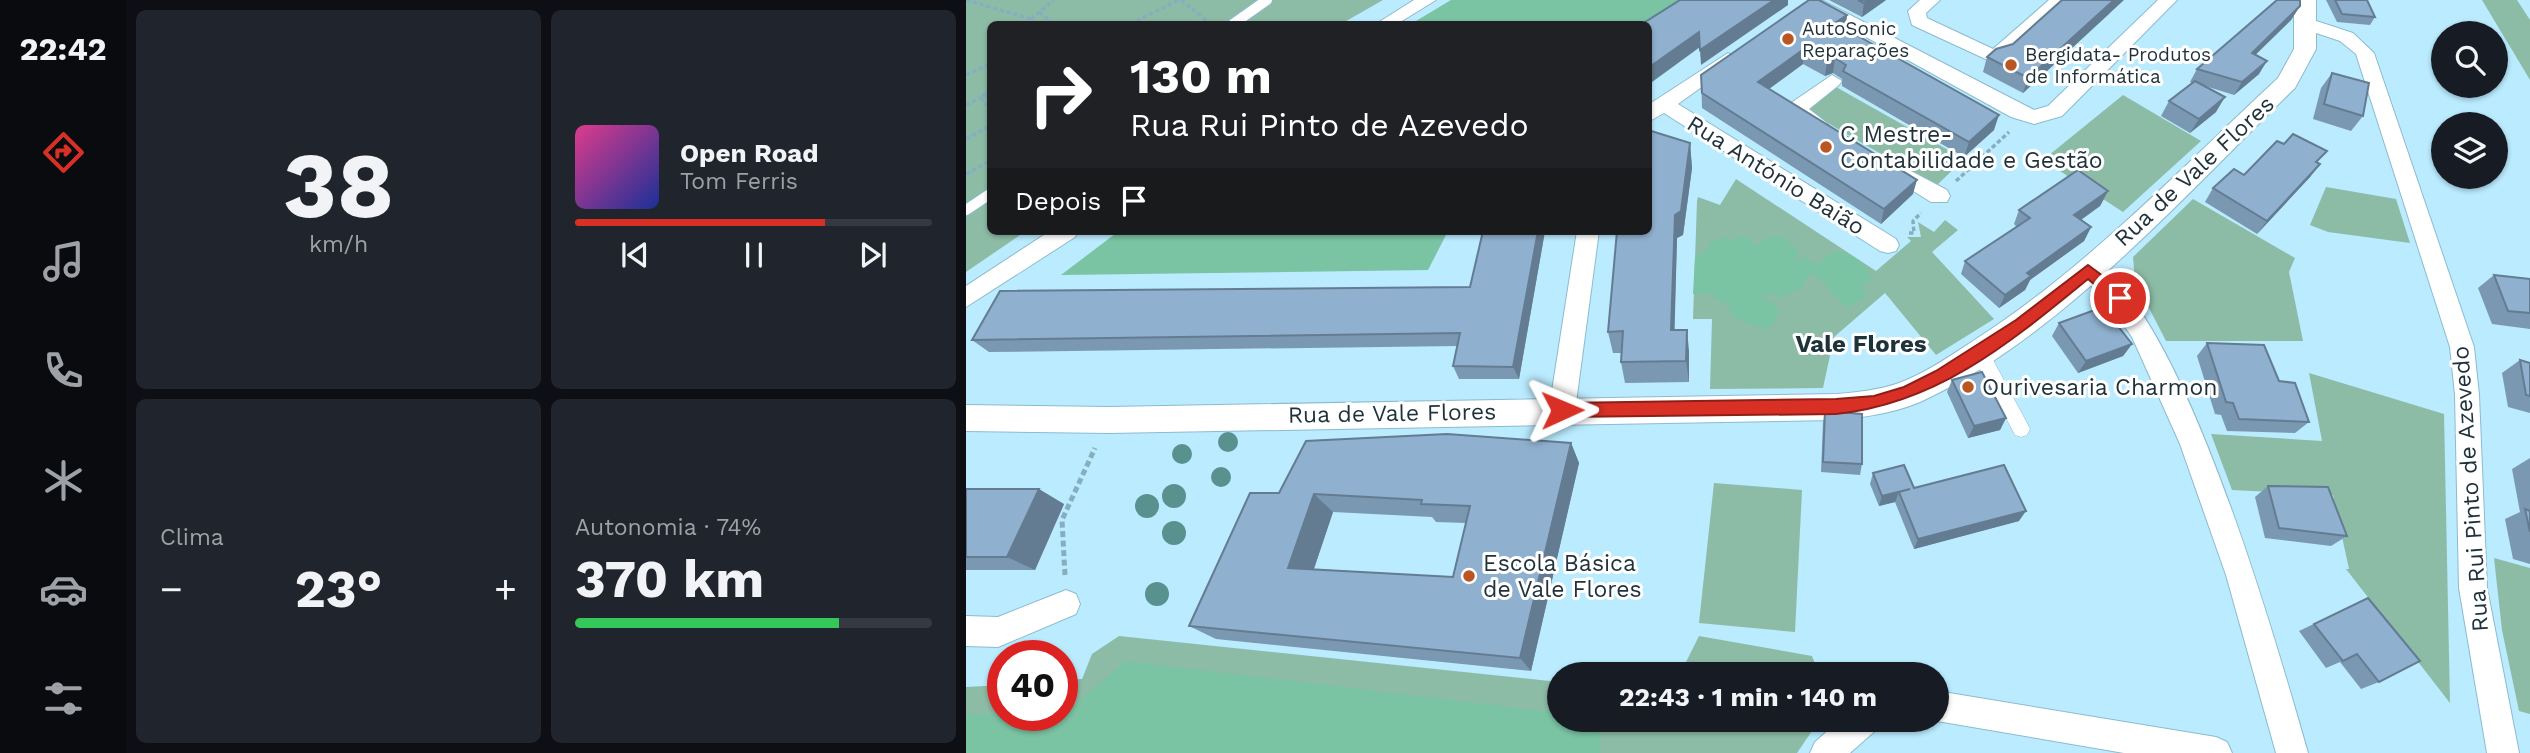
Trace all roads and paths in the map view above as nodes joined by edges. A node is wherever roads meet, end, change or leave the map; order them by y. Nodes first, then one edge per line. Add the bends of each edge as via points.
1 (966, 0) edge
2 (992, 0) edge
3 (1054, 0) edge
4 (1180, 0) edge
5 (1267, 0) edge
6 (1427, 0) edge
7 (1931, 0) edge
8 (2060, 0) edge
9 (2168, 0) edge
10 (1807, 3) edge
11 (985, 6) junction
12 (1039, 12) junction
13 (2306, 12) edge
14 (1031, 19) joint
15 (1050, 21) edge
16 (1136, 21) edge
17 (1207, 21) edge
18 (1237, 21) edge
19 (1390, 21) edge
20 (1884, 40) junction
21 (1743, 48) edge
22 (1864, 56) edge
23 (987, 65) edge
24 (966, 75) edge
25 (1832, 81) dead end
26 (987, 93) edge
27 (981, 98) junction
28 (966, 105) edge
29 (987, 105) edge
30 (1656, 110) edge
31 (2026, 116) junction
32 (987, 128) edge
33 (1831, 132) edge
34 (966, 139) edge
35 (1867, 153) edge
36 (987, 163) edge
37 (966, 174) edge
38 (987, 196) edge
39 (1939, 196) junction
40 (966, 211) edge
41 (1055, 235) edge
42 (1587, 235) edge
43 (1888, 246) joint
44 (2088, 271) junction
45 (966, 298) edge
46 (1980, 352) junction
47 (1562, 410) junction
48 (966, 418) edge
49 (1109, 419) junction
50 (2021, 429) dead end
51 (1066, 604) joint
52 (966, 631) edge
53 (1949, 708) edge
54 (1850, 732) edge
55 (1826, 753) edge
56 (2216, 753) edge
57 (2292, 753) edge
58 (2503, 753) edge

1 - 11 path
2 - 11 path
3 - 12 path
4 - 16 path
4 - 17 path
5 - 18 lane
6 - 19 street
7 - 8 street via 1917,11 1918,21 1992,56
9 - 31 street via 2055,111
10 - 20 street
11 - 14 path
12 - 14 path
12 - 15 path
13 - 44 street, Rua de Vale Flores via 2305,49 2287,83
13 - 58 street, Rua Rui Pinto de Azevedo via 2360,44 2365,53 2462,347 2473,588
20 - 22 street
20 - 31 street
21 - 30 street
23 - 24 path
25 - 33 street via 1795,110
26 - 27 path
27 - 28 path
27 - 29 path
30 - 43 street, Rua António Baião
31 - 39 path
32 - 34 path
35 - 39 street
36 - 37 path
38 - 40 lane
39 - 43 path via 1913,221 1914,233 1900,233
41 - 45 street
42 - 47 street
44 - 46 street, Rua de Vale Flores via 2061,296
44 - 57 street via 2120,298 2190,435 2247,591
46 - 47 street, Rua de Vale Flores via 1908,393 1874,403
46 - 50 street
47 - 49 street, Rua de Vale Flores
48 - 49 street, Rua de Vale Flores
49 - 51 path via 1062,520
51 - 52 street via 998,632
53 - 56 street
54 - 55 street

